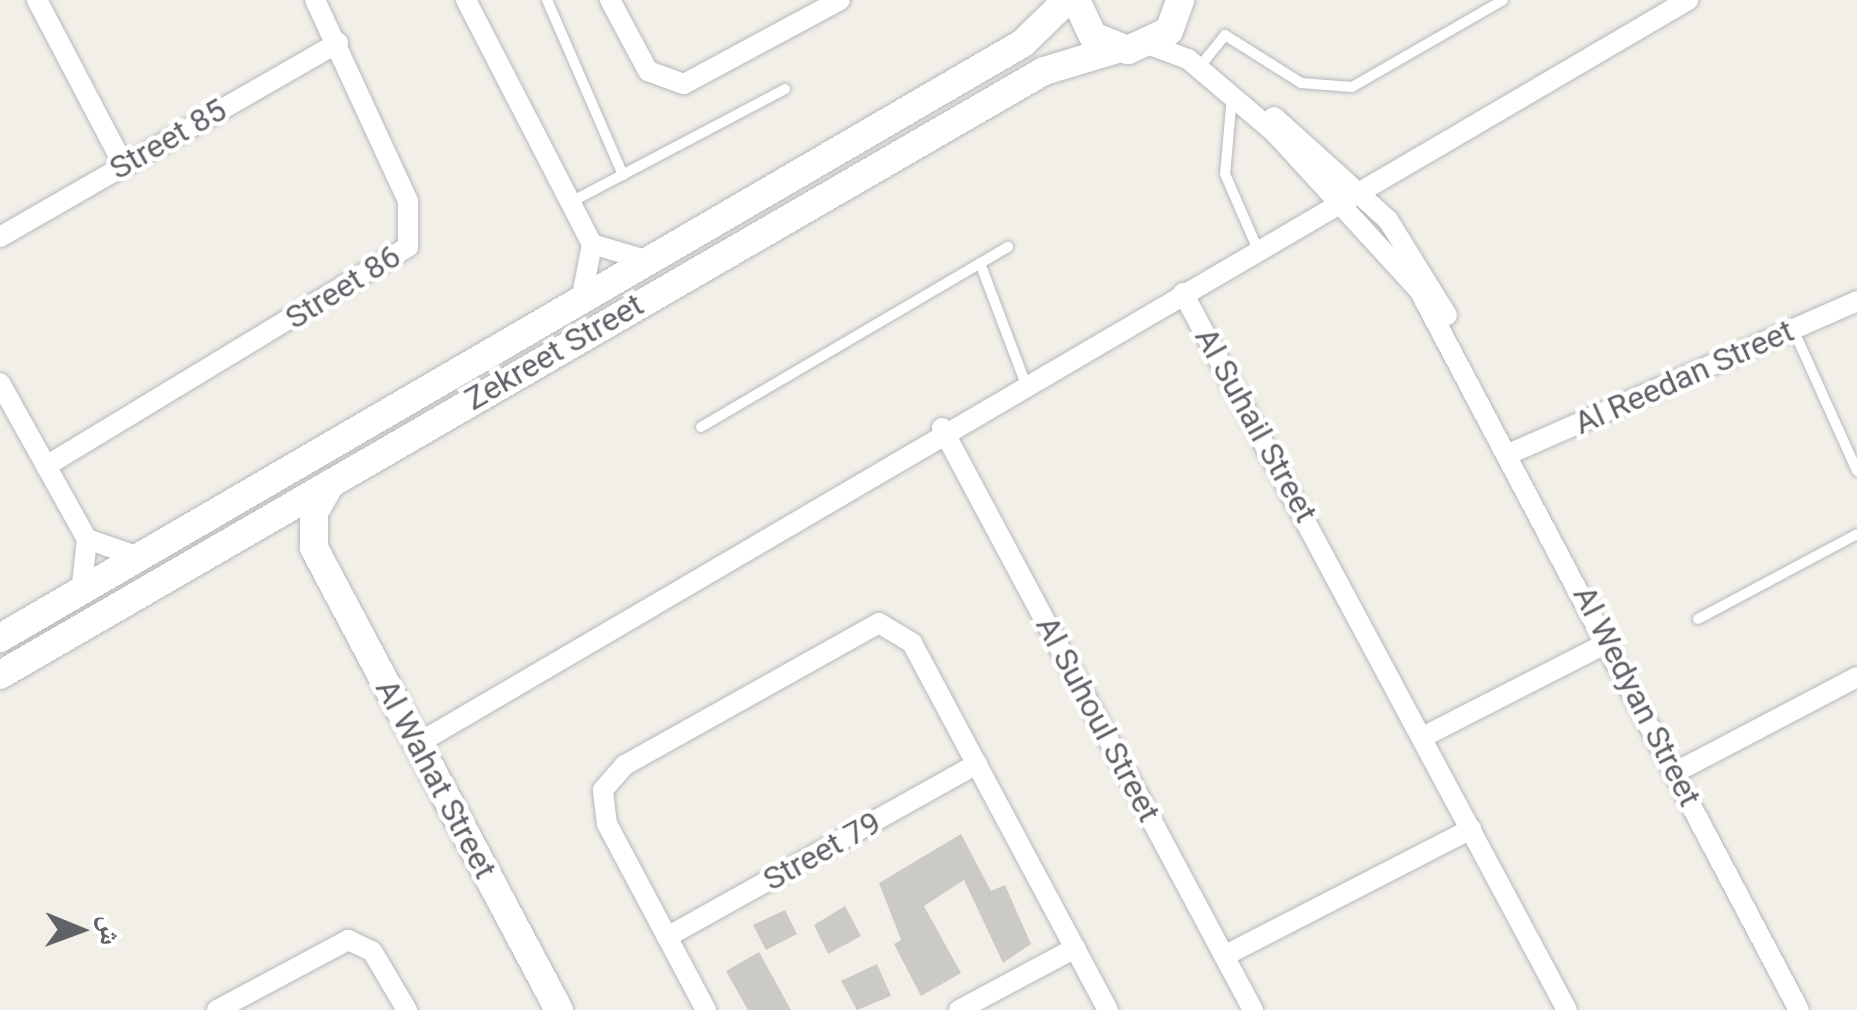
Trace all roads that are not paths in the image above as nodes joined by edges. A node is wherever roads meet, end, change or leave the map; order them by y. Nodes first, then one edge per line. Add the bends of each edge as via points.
1 (38, 0) edge
2 (314, 0) edge
3 (466, 0) edge
4 (547, 0) edge
5 (610, 0) edge
6 (840, 0) edge
7 (1068, 0) edge
8 (1076, 0) edge
9 (1503, 0) edge
10 (1688, 0) edge
11 (1180, 7) edge
12 (338, 43) junction
13 (1150, 45) junction
14 (1117, 48) junction
15 (1205, 60) junction
16 (785, 89) dead end
17 (1232, 96) junction
18 (123, 164) junction
19 (623, 175) junction
20 (1360, 192) junction
21 (570, 202) junction
22 (1340, 203) junction
23 (0, 236) edge
24 (592, 244) junction
25 (1008, 247) dead end
26 (1258, 250) junction
27 (639, 258) junction
28 (980, 263) junction
29 (583, 291) junction
30 (1183, 293) junction
31 (1857, 301) edge
32 (1793, 328) junction
33 (1025, 382) junction
34 (1474, 382) junction
35 (0, 383) edge
36 (701, 427) dead end
37 (942, 428) junction
38 (1852, 443) edge
39 (1511, 453) junction
40 (46, 466) junction
41 (1857, 470) edge
42 (334, 479) junction
43 (246, 532) junction
44 (1857, 534) edge
45 (87, 539) junction
46 (314, 548) junction
47 (142, 558) junction
48 (80, 593) junction
49 (1698, 619) dead end
50 (0, 638) edge
51 (1609, 642) junction
52 (0, 674) edge
53 (1857, 677) edge
54 (1423, 737) junction
55 (417, 744) junction
56 (976, 764) junction
57 (1676, 772) junction
58 (1471, 829) junction
59 (667, 937) junction
60 (1075, 948) junction
61 (1224, 956) junction
62 (550, 1007) edge
63 (216, 1010) edge
64 (407, 1010) edge
65 (706, 1010) edge
66 (959, 1010) edge
67 (1108, 1010) edge
68 (1253, 1010) edge
69 (1567, 1010) edge
70 (1799, 1010) edge

1 - 18 street
2 - 12 street, Street 86
3 - 21 street
4 - 19 lane
5 - 6 street via 642,64 684,84
7 - 27 street, Zekreet Street via 1023,42
8 - 14 street via 1093,36
9 - 15 lane via 1352,87 1301,83 1225,35
10 - 20 street, Al Suhail Street
11 - 13 street
11 - 15 street, Al Wedyan Street
12 - 18 street, Street 85
12 - 40 street, Street 86 via 410,207 408,247
13 - 14 street, Zekreet Street
13 - 17 street, Al Wedyan Street via 1188,59
14 - 42 street, Zekreet Street via 1044,71
15 - 20 street, Al Wedyan Street
16 - 19 lane
17 - 22 street, Al Wedyan Street
17 - 26 lane via 1225,174
18 - 23 street, Street 85
19 - 21 lane
20 - 22 street, Al Suhail Street
20 - 34 street, Al Wedyan Street via 1420,262
21 - 24 street
22 - 26 street, Al Suhail Street
22 - 34 street, Al Wedyan Street via 1399,262
24 - 27 street
24 - 29 street
25 - 28 lane
26 - 30 street, Al Suhail Street
27 - 29 street, Zekreet Street
28 - 33 lane
28 - 36 lane
29 - 47 street, Zekreet Street
30 - 33 street
30 - 54 street, Al Suhail Street
31 - 32 street, Al Reedan Street
32 - 38 lane
32 - 39 street, Al Reedan Street
33 - 37 street
34 - 39 street, Al Wedyan Street
35 - 40 street
37 - 55 street
37 - 61 street, Al Suhoul Street
38 - 41 lane
39 - 51 street, Al Wedyan Street
40 - 45 street
42 - 43 street, Zekreet Street
42 - 46 street via 314,513
43 - 46 street via 281,530
43 - 52 street, Zekreet Street
44 - 49 lane
45 - 47 street
45 - 48 street
46 - 55 street, Al Wahat Street
47 - 48 street, Zekreet Street
48 - 50 street, Zekreet Street
51 - 54 street
51 - 57 street, Al Wedyan Street
53 - 57 street
54 - 58 street, Al Suhail Street
55 - 62 street, Al Wahat Street
56 - 59 street, Street 79
56 - 59 street via 906,635 880,623 860,628 608,779 602,813
56 - 60 street
57 - 70 street, Al Wedyan Street
58 - 61 street
58 - 69 street, Al Suhail Street
59 - 65 street
60 - 66 street
60 - 67 street
61 - 68 street, Al Suhoul Street
63 - 64 street via 348,940 372,951

